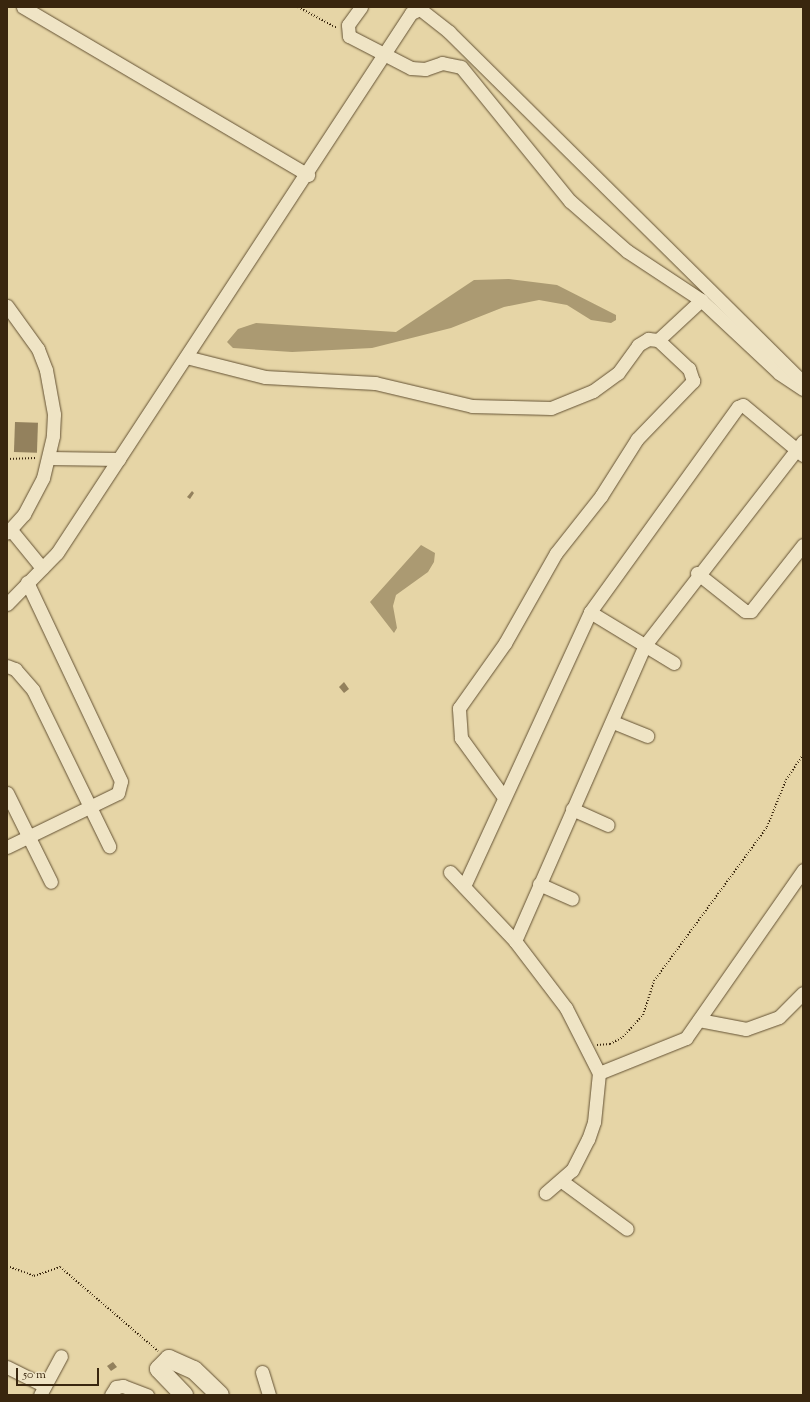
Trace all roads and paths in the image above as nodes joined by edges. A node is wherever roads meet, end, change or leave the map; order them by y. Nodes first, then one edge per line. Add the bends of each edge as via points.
1 (23, 7) edge
2 (298, 7) edge
3 (361, 7) edge
4 (346, 33) junction
5 (384, 55) junction
6 (308, 175) junction
7 (701, 300) junction
8 (7, 306) edge
9 (658, 340) junction
10 (186, 357) junction
11 (803, 382) edge
12 (803, 389) edge
13 (801, 448) edge
14 (49, 458) junction
15 (7, 459) edge
16 (119, 459) junction
17 (9, 531) edge
18 (803, 545) edge
19 (798, 561) edge
20 (42, 568) junction
21 (697, 573) junction
22 (26, 582) junction
23 (7, 604) edge
24 (590, 612) junction
25 (645, 645) junction
26 (674, 663) dead end
27 (7, 666) edge
28 (613, 722) junction
29 (647, 736) dead end
30 (803, 755) edge
31 (7, 793) edge
32 (503, 796) junction
33 (89, 804) junction
34 (572, 809) junction
35 (608, 825) dead end
36 (27, 837) junction
37 (108, 846) dead end
38 (7, 847) edge
39 (803, 870) edge
40 (450, 872) dead end
41 (51, 882) dead end
42 (465, 884) junction
43 (539, 884) junction
44 (572, 899) dead end
45 (515, 941) junction
46 (803, 993) edge
47 (698, 1020) junction
48 (584, 1044) junction
49 (599, 1073) junction
50 (563, 1182) junction
51 (546, 1193) dead end
52 (627, 1229) dead end
53 (7, 1266) edge
54 (61, 1356) dead end
55 (169, 1359) junction
56 (7, 1367) edge
57 (262, 1372) dead end
58 (42, 1391) edge
59 (112, 1395) edge
60 (147, 1395) edge
61 (184, 1395) edge
62 (220, 1395) edge
63 (269, 1395) edge

1 - 6 street
2 - 4 path
3 - 4 street
4 - 5 street
5 - 6 street
5 - 7 street via 411,68 425,69 442,64 461,67 570,201 627,251
5 - 11 street via 411,13 420,9 429,14
6 - 10 street
7 - 9 street
7 - 12 street via 779,374
8 - 14 street via 27,330 46,370 54,414
9 - 10 street via 648,339 638,345 618,373 580,399 532,410 472,406 375,382 265,378
9 - 32 street via 689,369 693,380 637,439 601,496 556,553 505,643 459,708 462,738
10 - 16 street
13 - 21 street
13 - 24 street via 743,406 738,407
14 - 15 path
14 - 16 street
14 - 17 street via 35,496
16 - 20 street via 57,553
17 - 20 street
18 - 19 street
19 - 21 street via 750,611 745,611
20 - 22 street
21 - 25 street
22 - 23 street
22 - 33 street via 120,780 118,793
24 - 25 street
24 - 32 street
25 - 26 street
25 - 28 street
27 - 33 street via 15,669 33,690
28 - 29 street
28 - 34 street
30 - 48 path via 786,780 767,827 654,981 643,1015 623,1037 610,1044
31 - 36 street
32 - 42 street
33 - 36 street
33 - 37 street
34 - 35 street
34 - 43 street
36 - 38 street
36 - 41 street
39 - 47 street
40 - 42 street
42 - 45 street
43 - 44 street
43 - 45 street
45 - 48 street via 566,1008
46 - 47 street via 779,1017 746,1029
47 - 49 street via 686,1038
48 - 49 street
49 - 50 street via 594,1122 578,1160
50 - 51 street
50 - 52 street
53 - 55 path via 34,1276 60,1267 134,1334
54 - 58 street
55 - 61 street via 159,1369
55 - 62 street via 194,1370
56 - 58 street
57 - 63 street
59 - 60 street via 116,1387 123,1386

